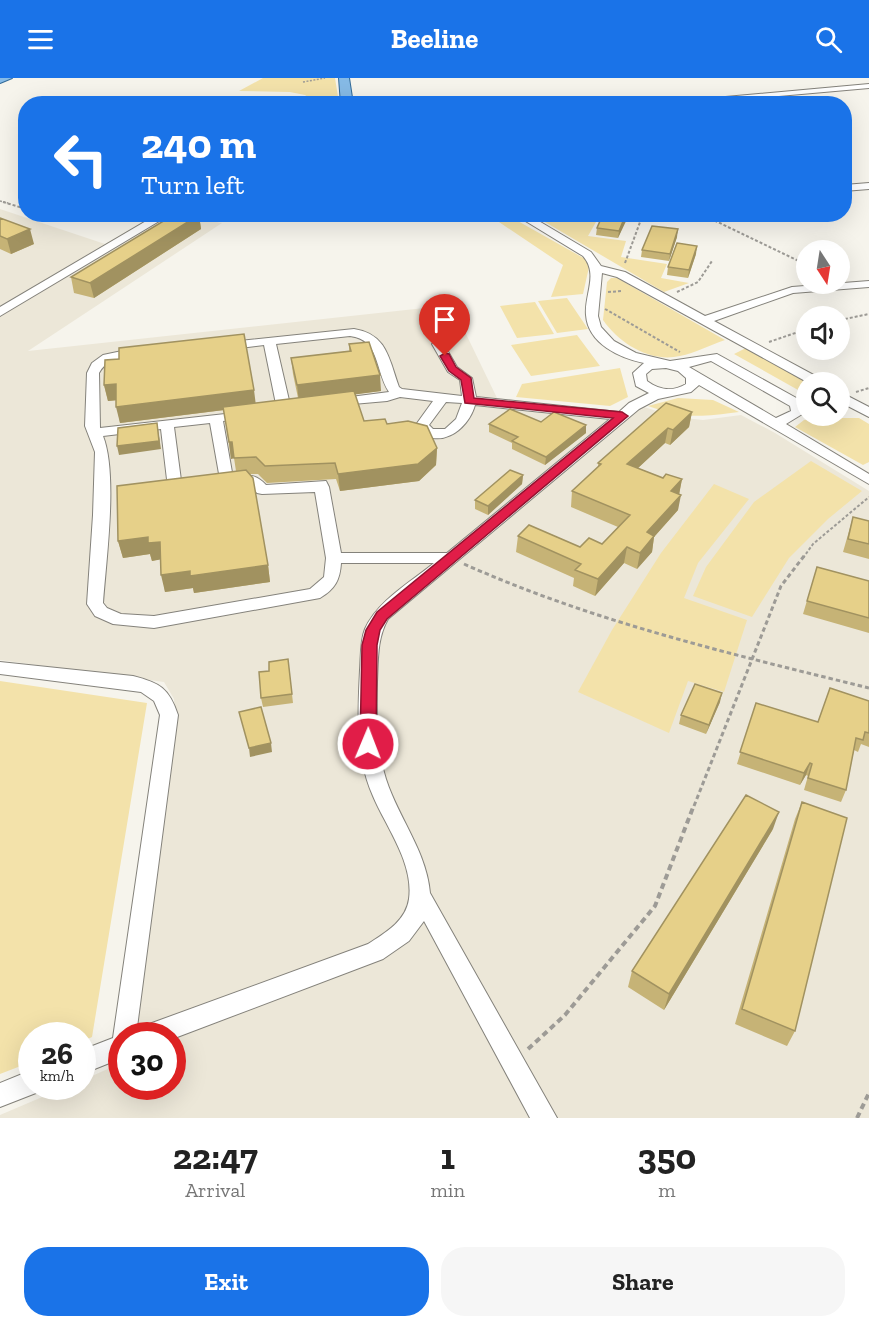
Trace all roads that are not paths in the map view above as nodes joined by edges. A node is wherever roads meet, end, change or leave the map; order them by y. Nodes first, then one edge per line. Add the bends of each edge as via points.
1 (7, 78) edge
2 (344, 78) edge
3 (0, 80) edge
4 (869, 87) edge
5 (345, 96) edge
6 (754, 96) edge
7 (869, 186) edge
8 (852, 187) edge
9 (152, 222) edge
10 (533, 222) edge
11 (597, 269) junction
12 (869, 284) edge
13 (0, 312) edge
14 (705, 320) junction
15 (270, 341) junction
16 (438, 344) dead end
17 (209, 347) edge
18 (155, 349) edge
19 (626, 355) junction
20 (701, 361) junction
21 (668, 365) junction
22 (798, 372) edge
23 (692, 376) junction
24 (640, 378) junction
25 (399, 393) junction
26 (674, 393) junction
27 (435, 397) junction
28 (469, 400) junction
29 (737, 401) junction
30 (850, 402) edge
31 (318, 405) edge
32 (856, 405) junction
33 (796, 407) edge
34 (850, 407) edge
35 (628, 411) junction
36 (796, 411) edge
37 (869, 413) edge
38 (216, 418) junction
39 (776, 423) junction
40 (167, 424) junction
41 (93, 433) junction
42 (869, 480) edge
43 (175, 488) edge
44 (334, 558) junction
45 (452, 558) junction
46 (0, 668) edge
47 (421, 897) junction
48 (126, 1022) edge
49 (186, 1022) edge
50 (18, 1088) edge
51 (0, 1095) edge
52 (544, 1118) edge

1 - 3 main road
2 - 5 main road
4 - 6 street
7 - 8 street
9 - 13 street
10 - 11 street via 587,254
11 - 14 street via 621,274
11 - 19 street via 592,318 599,334
12 - 14 street via 792,290
14 - 22 street
15 - 17 street
15 - 25 street via 350,332 367,336 377,345 393,389
15 - 38 street via 278,410
16 - 28 street via 452,369 466,378
18 - 41 street via 109,355 96,366
19 - 21 street
19 - 24 street
20 - 21 street
20 - 23 street
20 - 33 street via 713,357
21 - 23 street via 682,368
21 - 24 street via 649,366
23 - 26 street via 692,386
23 - 29 street
24 - 26 street via 652,390
24 - 35 street via 641,396
25 - 27 street
25 - 31 street
26 - 29 street via 714,394
26 - 35 street via 654,396
27 - 28 street
27 - 28 street via 423,426 443,435 451,432 467,412
28 - 35 street
29 - 39 street
30 - 32 street
32 - 34 street
32 - 37 street
35 - 45 street
36 - 39 street
38 - 40 street
38 - 44 street via 221,483 253,479 262,490 270,492 321,486
39 - 42 street
40 - 41 street
40 - 43 street
41 - 44 street via 102,452 107,495 95,604 101,612 119,620 154,622 314,594 332,578
44 - 45 street
45 - 47 street via 382,615 370,645 368,744 375,778 418,872
46 - 48 street via 133,683 150,687 163,697 169,715
47 - 49 street via 417,914 403,933 375,952
47 - 52 street
50 - 51 street

